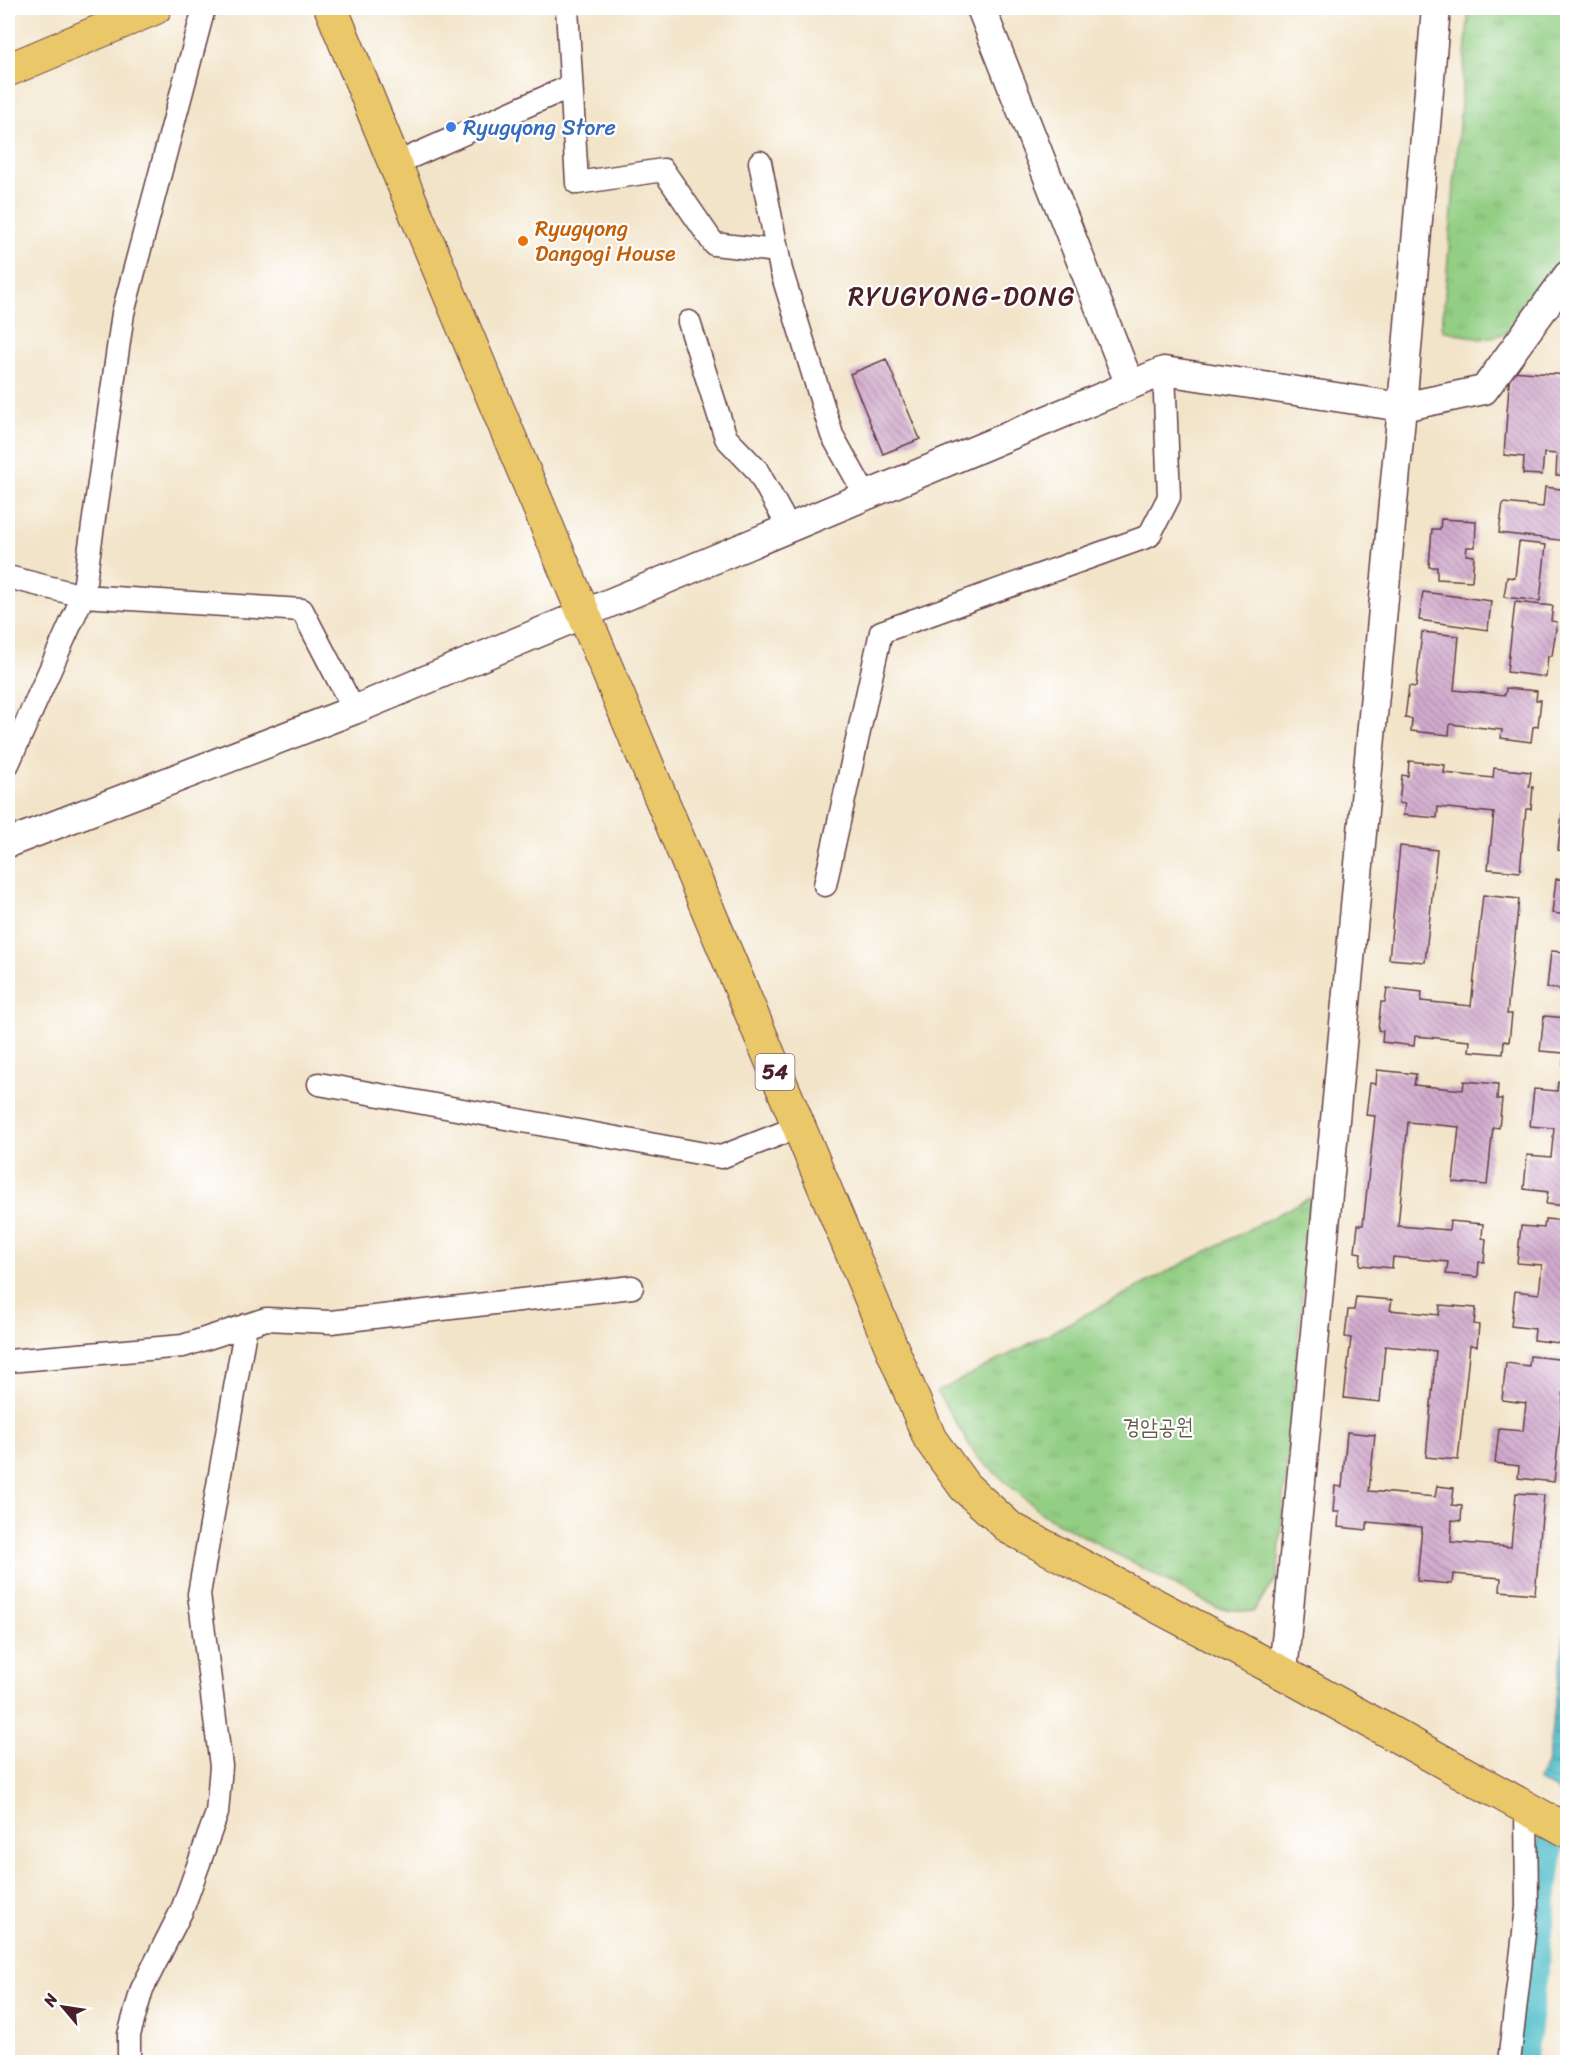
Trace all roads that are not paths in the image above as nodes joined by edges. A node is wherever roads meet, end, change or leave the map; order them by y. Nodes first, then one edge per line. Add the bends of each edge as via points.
1 (155, 8) edge
2 (204, 8) edge
3 (331, 8) edge
4 (567, 8) edge
5 (981, 8) edge
6 (1436, 8) edge
7 (8, 70) edge
8 (571, 86) junction
9 (760, 162) dead end
10 (395, 164) junction
11 (777, 251) junction
12 (1568, 275) edge
13 (689, 322) dead end
14 (1164, 371) junction
15 (1130, 385) junction
16 (1402, 407) junction
17 (866, 496) junction
18 (789, 528) junction
19 (8, 577) edge
20 (83, 596) junction
21 (583, 614) junction
22 (354, 710) junction
23 (8, 764) edge
24 (8, 843) edge
25 (825, 885) dead end
26 (319, 1083) dead end
27 (798, 1127) junction
28 (632, 1287) dead end
29 (246, 1325) junction
30 (8, 1361) edge
31 (1283, 1673) junction
32 (1526, 1809) junction
33 (1568, 1831) edge
34 (129, 2062) edge
35 (1509, 2062) edge

1 - 7 main road
2 - 20 street via 123,313
3 - 10 main road, 54
4 - 8 street
5 - 15 street
6 - 16 street
8 - 10 street
8 - 11 street via 577,183 663,170 714,244
9 - 11 street
10 - 21 main road, 54
11 - 17 street via 832,435
12 - 16 street via 1484,390
13 - 18 street via 726,438 757,470
14 - 15 street
14 - 16 street
14 - 25 street via 1169,497 1149,536 881,632
15 - 17 street
16 - 31 street
17 - 18 street
18 - 21 street
19 - 20 street
20 - 22 street via 302,610
20 - 23 street
21 - 22 street
21 - 27 main road, 54
22 - 24 street
26 - 27 street via 721,1157
27 - 31 main road, 54 via 930,1439 965,1487 1010,1528
28 - 29 street via 331,1322 266,1319
29 - 30 street via 183,1346
29 - 34 street via 199,1594 221,1766 217,1813 182,1910 142,1989 129,2035
31 - 32 main road, 54
32 - 33 main road, 54
32 - 35 street via 1527,1907

